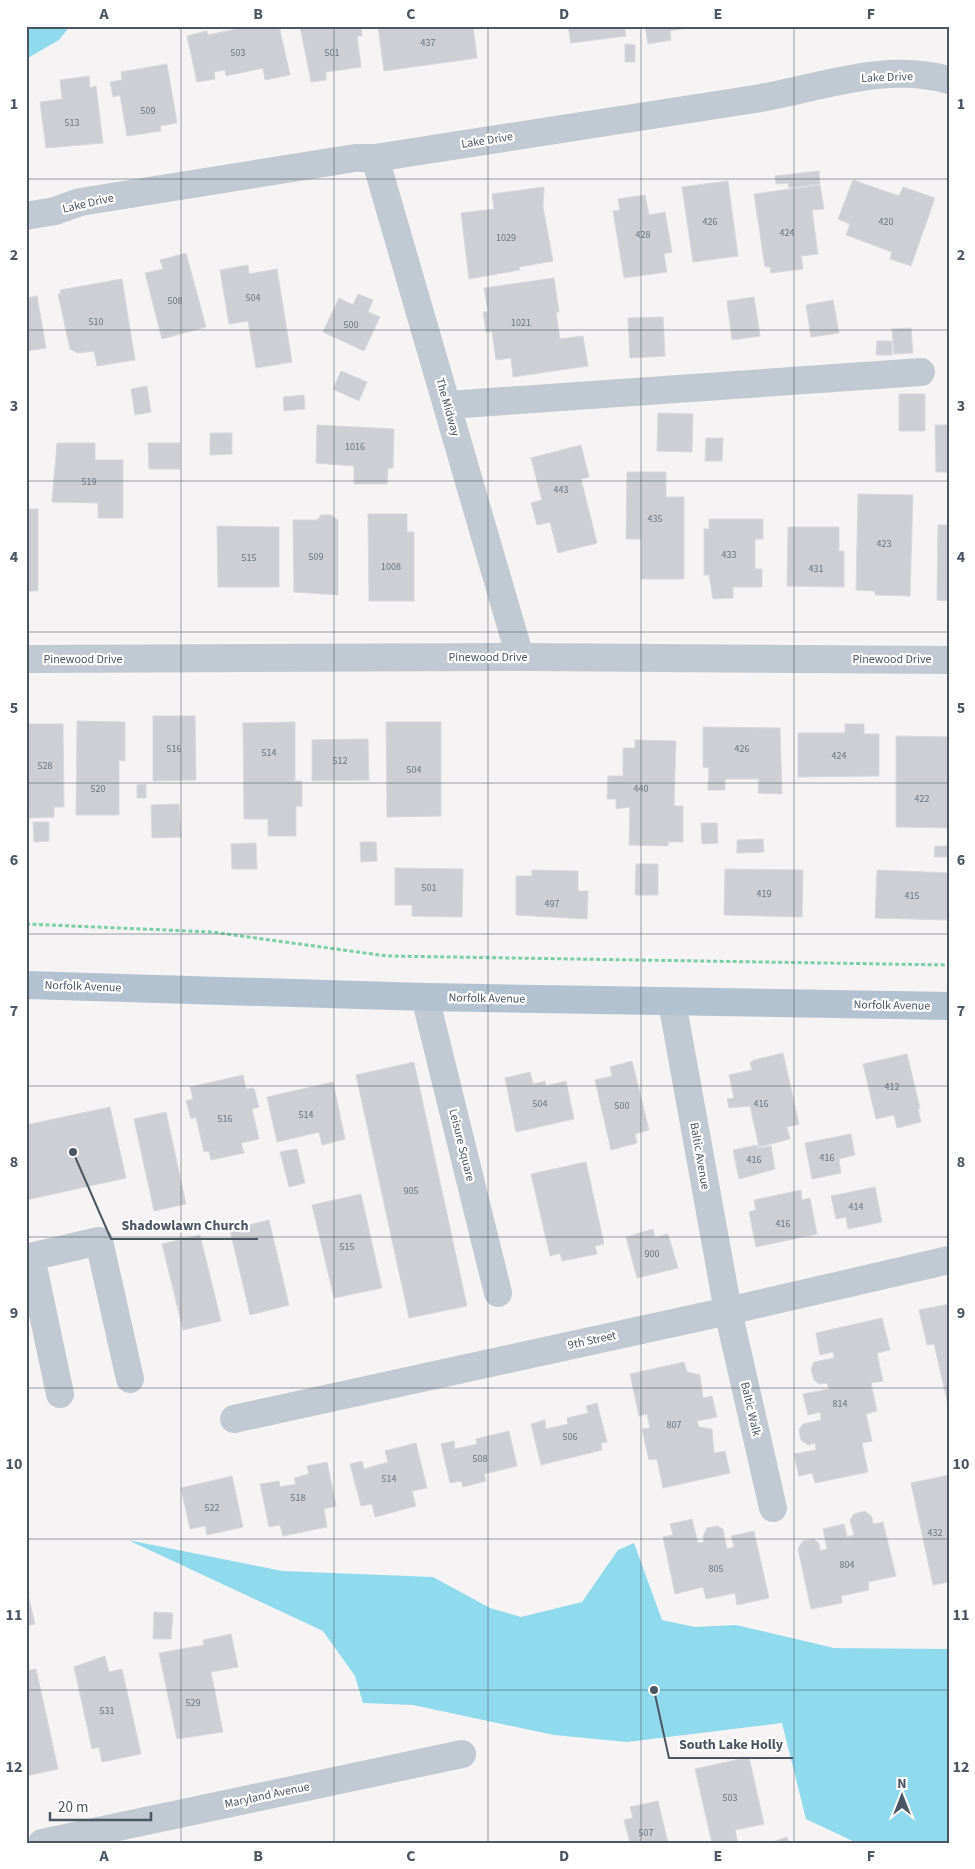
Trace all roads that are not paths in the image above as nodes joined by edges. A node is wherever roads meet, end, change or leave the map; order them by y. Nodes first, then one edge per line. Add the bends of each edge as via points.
1 (949, 80) edge
2 (375, 158) junction
3 (26, 216) edge
4 (921, 372) dead end
5 (447, 405) junction
6 (520, 657) junction
7 (26, 659) edge
8 (949, 660) edge
9 (26, 985) edge
10 (425, 997) junction
11 (672, 1002) junction
12 (949, 1006) edge
13 (28, 1258) edge
14 (949, 1260) edge
15 (498, 1292) dead end
16 (728, 1310) junction
17 (130, 1379) dead end
18 (60, 1394) dead end
19 (234, 1419) dead end
20 (774, 1508) dead end
21 (462, 1754) dead end
22 (42, 1843) edge

1 - 2 street, Lake Drive via 934,76 863,76 768,96
2 - 3 street, Lake Drive via 355,158 80,202
2 - 5 street, The Midway
4 - 5 street
5 - 6 street, The Midway
6 - 7 street, Pinewood Drive
6 - 8 street, Pinewood Drive
9 - 10 main road, Norfolk Avenue
10 - 11 main road, Norfolk Avenue
10 - 15 street, Leisure Square
11 - 12 main road, Norfolk Avenue
11 - 16 street, Baltic Avenue
13 - 17 street via 99,1241
13 - 18 street
14 - 16 street, 9th Street
16 - 19 street, 9th Street
16 - 20 street, Baltic Walk
21 - 22 street, Maryland Avenue

